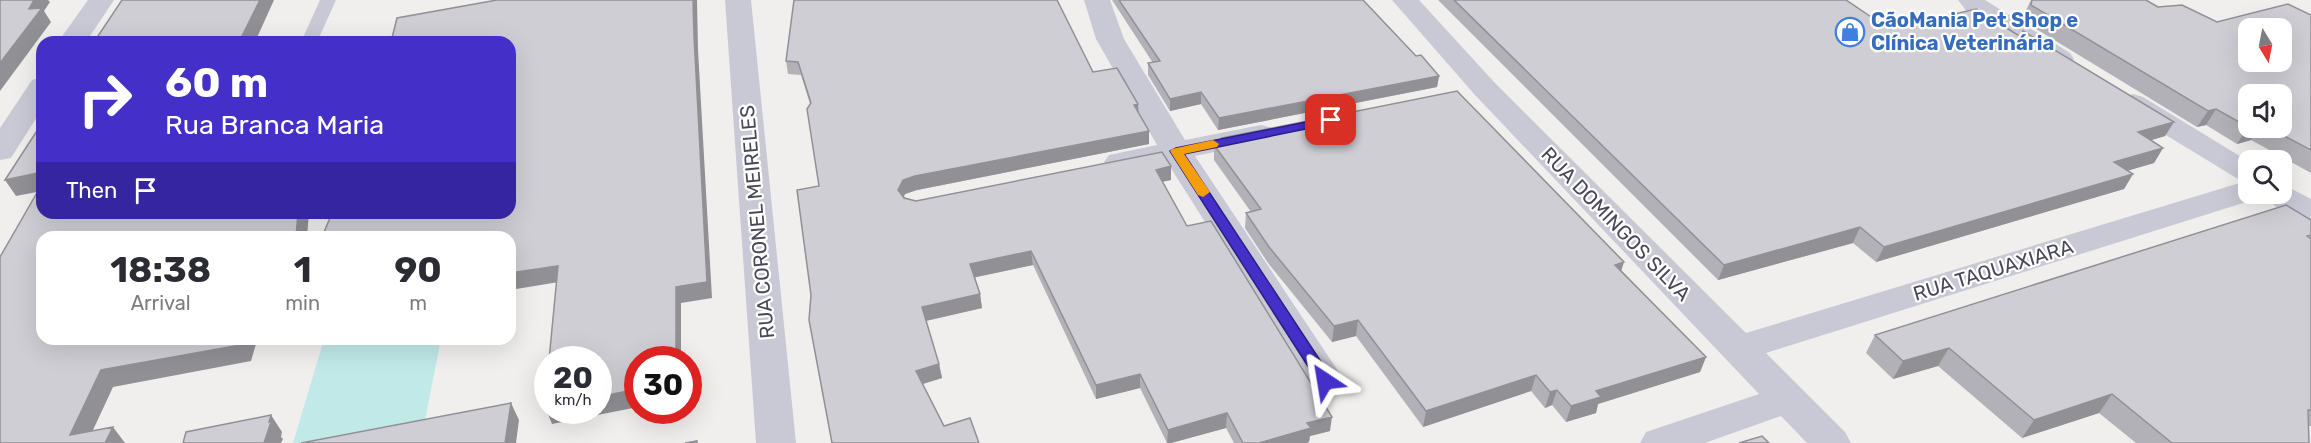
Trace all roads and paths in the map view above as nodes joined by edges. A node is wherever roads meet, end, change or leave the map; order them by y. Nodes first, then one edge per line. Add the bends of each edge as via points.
1 (101, 0) edge
2 (328, 0) edge
3 (738, 0) edge
4 (1097, 0) edge
5 (1405, 0) edge
6 (1971, 0) edge
7 (76, 36) edge
8 (312, 36) edge
9 (1485, 89) junction
10 (36, 92) edge
11 (1450, 96) edge
12 (11, 117) edge
13 (1291, 128) edge
14 (0, 151) edge
15 (1176, 151) junction
16 (1094, 167) edge
17 (2238, 168) edge
18 (2238, 194) edge
19 (2292, 201) edge
20 (2311, 213) edge
21 (1737, 349) junction
22 (1325, 381) dead end
23 (1787, 399) junction
24 (776, 443) edge
25 (1660, 443) edge
26 (1831, 443) edge

1 - 7 street
2 - 8 lane
3 - 24 street, RUA CORONEL MEIRELES
4 - 15 street via 1110,39
5 - 9 street, RUA DOMINGOS SILVA
6 - 17 street
9 - 11 street
9 - 21 street, RUA DOMINGOS SILVA
10 - 12 street
12 - 14 street
13 - 15 street
15 - 16 street
15 - 22 street
18 - 21 street, RUA TAQUAXIARA
19 - 20 street
21 - 23 street, RUA DOMINGOS SILVA
23 - 25 street
23 - 26 street, RUA DOMINGOS SILVA

